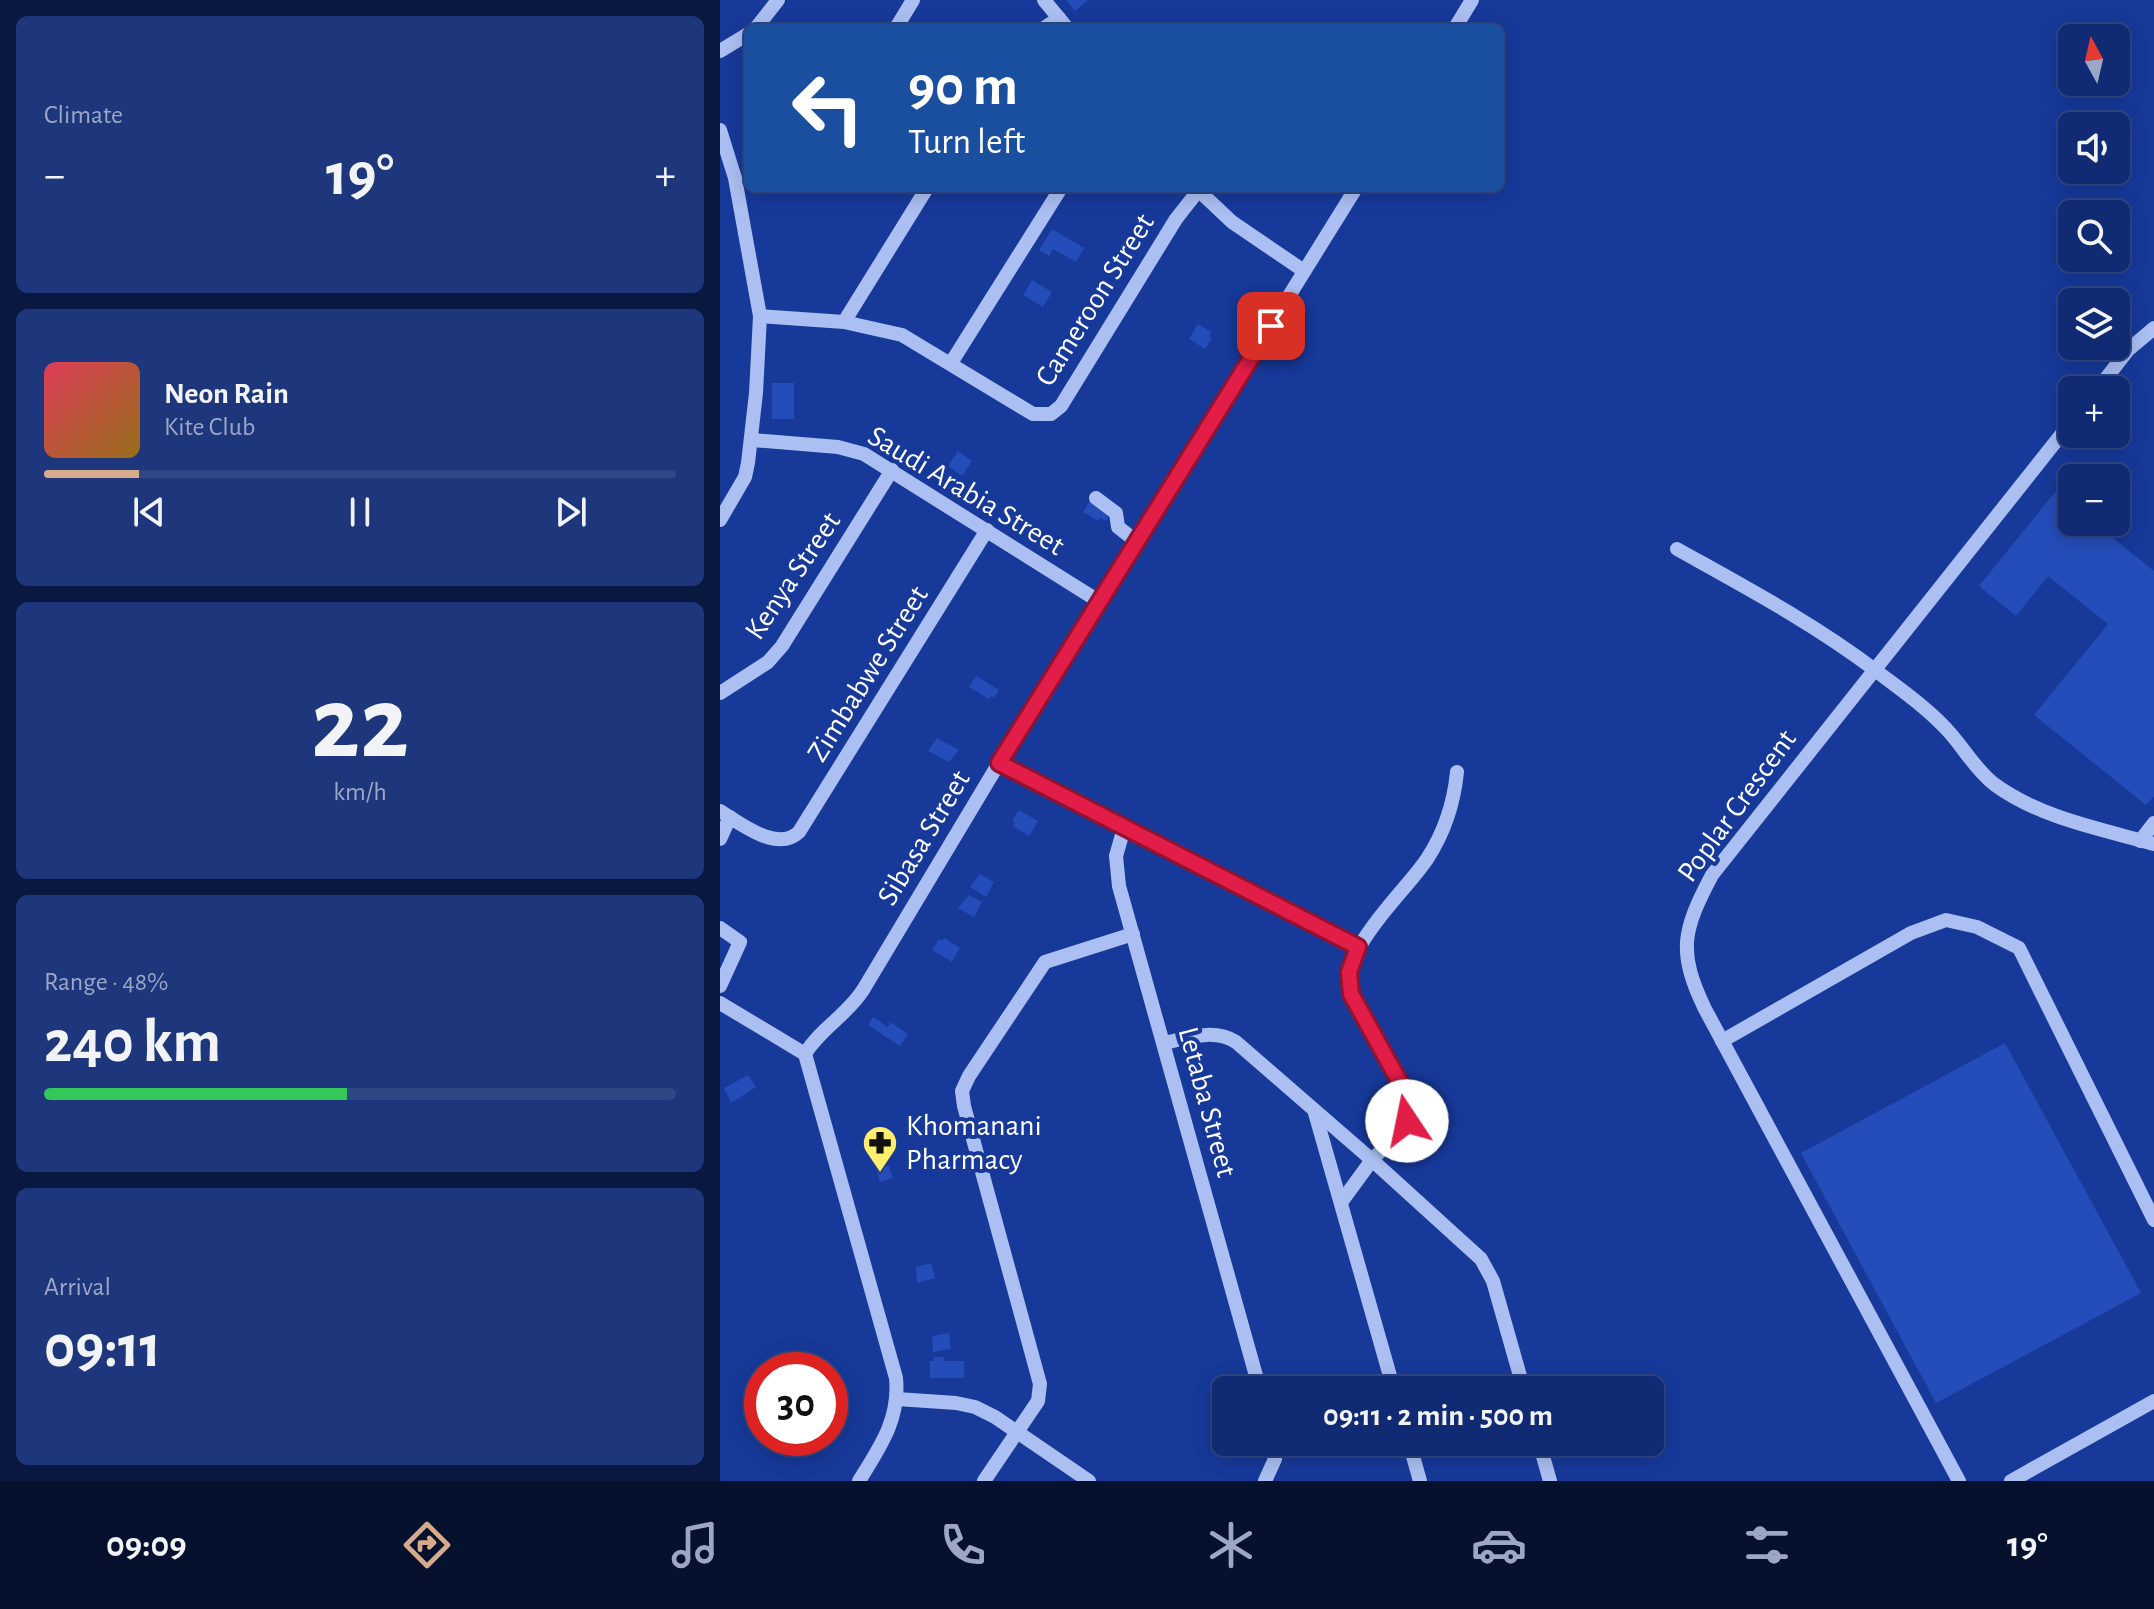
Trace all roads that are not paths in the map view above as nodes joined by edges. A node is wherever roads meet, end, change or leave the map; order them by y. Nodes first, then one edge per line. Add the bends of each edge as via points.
1 (778, 0) edge
2 (913, 0) edge
3 (1044, 0) edge
4 (1472, 0) edge
5 (1063, 23) edge
6 (759, 24) edge
7 (898, 24) edge
8 (1457, 24) edge
9 (744, 36) edge
10 (720, 51) edge
11 (720, 130) edge
12 (742, 177) edge
13 (925, 192) edge
14 (1058, 192) edge
15 (1196, 192) edge
16 (1199, 192) edge
17 (1353, 192) edge
18 (1304, 271) junction
19 (760, 316) junction
20 (844, 322) junction
21 (2154, 328) edge
22 (951, 363) junction
23 (2108, 376) edge
24 (2058, 439) edge
25 (752, 440) junction
26 (892, 470) junction
27 (1096, 498) dead end
28 (720, 520) edge
29 (987, 530) junction
30 (1137, 542) junction
31 (1677, 549) dead end
32 (1100, 602) junction
33 (1874, 669) junction
34 (720, 693) edge
35 (999, 763) junction
36 (1457, 772) dead end
37 (725, 814) edge
38 (2154, 823) edge
39 (1124, 828) junction
40 (720, 839) edge
41 (2147, 842) edge
42 (720, 928) edge
43 (1133, 934) junction
44 (1358, 947) junction
45 (720, 986) edge
46 (720, 1003) edge
47 (1722, 1041) junction
48 (1164, 1043) junction
49 (805, 1054) junction
50 (1315, 1112) junction
51 (1372, 1160) junction
52 (1342, 1201) junction
53 (2154, 1220) edge
54 (1256, 1376) edge
55 (1390, 1376) edge
56 (1520, 1376) edge
57 (897, 1399) junction
58 (2154, 1401) edge
59 (1016, 1432) junction
60 (1275, 1456) edge
61 (1413, 1456) edge
62 (1543, 1456) edge
63 (859, 1481) edge
64 (984, 1481) edge
65 (1089, 1481) edge
66 (1265, 1481) edge
67 (1420, 1481) edge
68 (1550, 1481) edge
69 (1959, 1481) edge
70 (2011, 1481) edge

1 - 6 street
2 - 7 street
3 - 5 street
4 - 8 street
9 - 10 street
11 - 12 street
12 - 19 street
13 - 20 street
14 - 22 street
15 - 22 street, Cameroon Street via 1057,410 1033,414
16 - 18 street via 1232,222
17 - 18 street, Sibasa Street
18 - 30 street, Sibasa Street
19 - 20 street, Cameroon Street
19 - 25 street
20 - 22 street, Cameroon Street via 902,335
21 - 23 street
24 - 33 street, Poplar Crescent
25 - 26 street, Saudi Arabia Street via 852,450
25 - 28 street via 745,477
26 - 29 street, Saudi Arabia Street
26 - 34 street, Kenya Street via 782,646 768,662
27 - 30 street via 1116,513 1118,527
29 - 32 street, Saudi Arabia Street
29 - 37 street, Zimbabwe Street via 807,823 787,840 766,836
30 - 32 street, Sibasa Street
31 - 33 street via 1808,622
32 - 35 street, Sibasa Street
33 - 41 street via 1934,717 1996,785 2090,828
33 - 47 street, Poplar Crescent via 1712,875 1695,907 1687,932 1690,977
35 - 39 street
35 - 49 street, Sibasa Street via 857,998
36 - 44 street via 1454,794 1427,859
37 - 40 street
38 - 41 street
39 - 43 street, Letaba Street via 1116,873
39 - 44 street
42 - 45 street via 740,942
43 - 48 street, Letaba Street
43 - 59 street via 1045,962 962,1091 1039,1376 1040,1397
44 - 51 street via 1349,972 1351,994 1408,1104 1402,1129
46 - 49 street
47 - 53 street via 1911,933 1946,920 1977,927 2019,948
47 - 69 street, Poplar Crescent
48 - 50 street via 1205,1035 1230,1038
48 - 54 street, Letaba Street
49 - 57 street via 894,1368
50 - 51 street
50 - 52 street
51 - 52 street
51 - 56 street via 1485,1266
52 - 55 street
57 - 59 street via 975,1407
57 - 63 street via 888,1433
58 - 70 street
59 - 64 street
59 - 65 street
60 - 66 street
61 - 67 street
62 - 68 street

